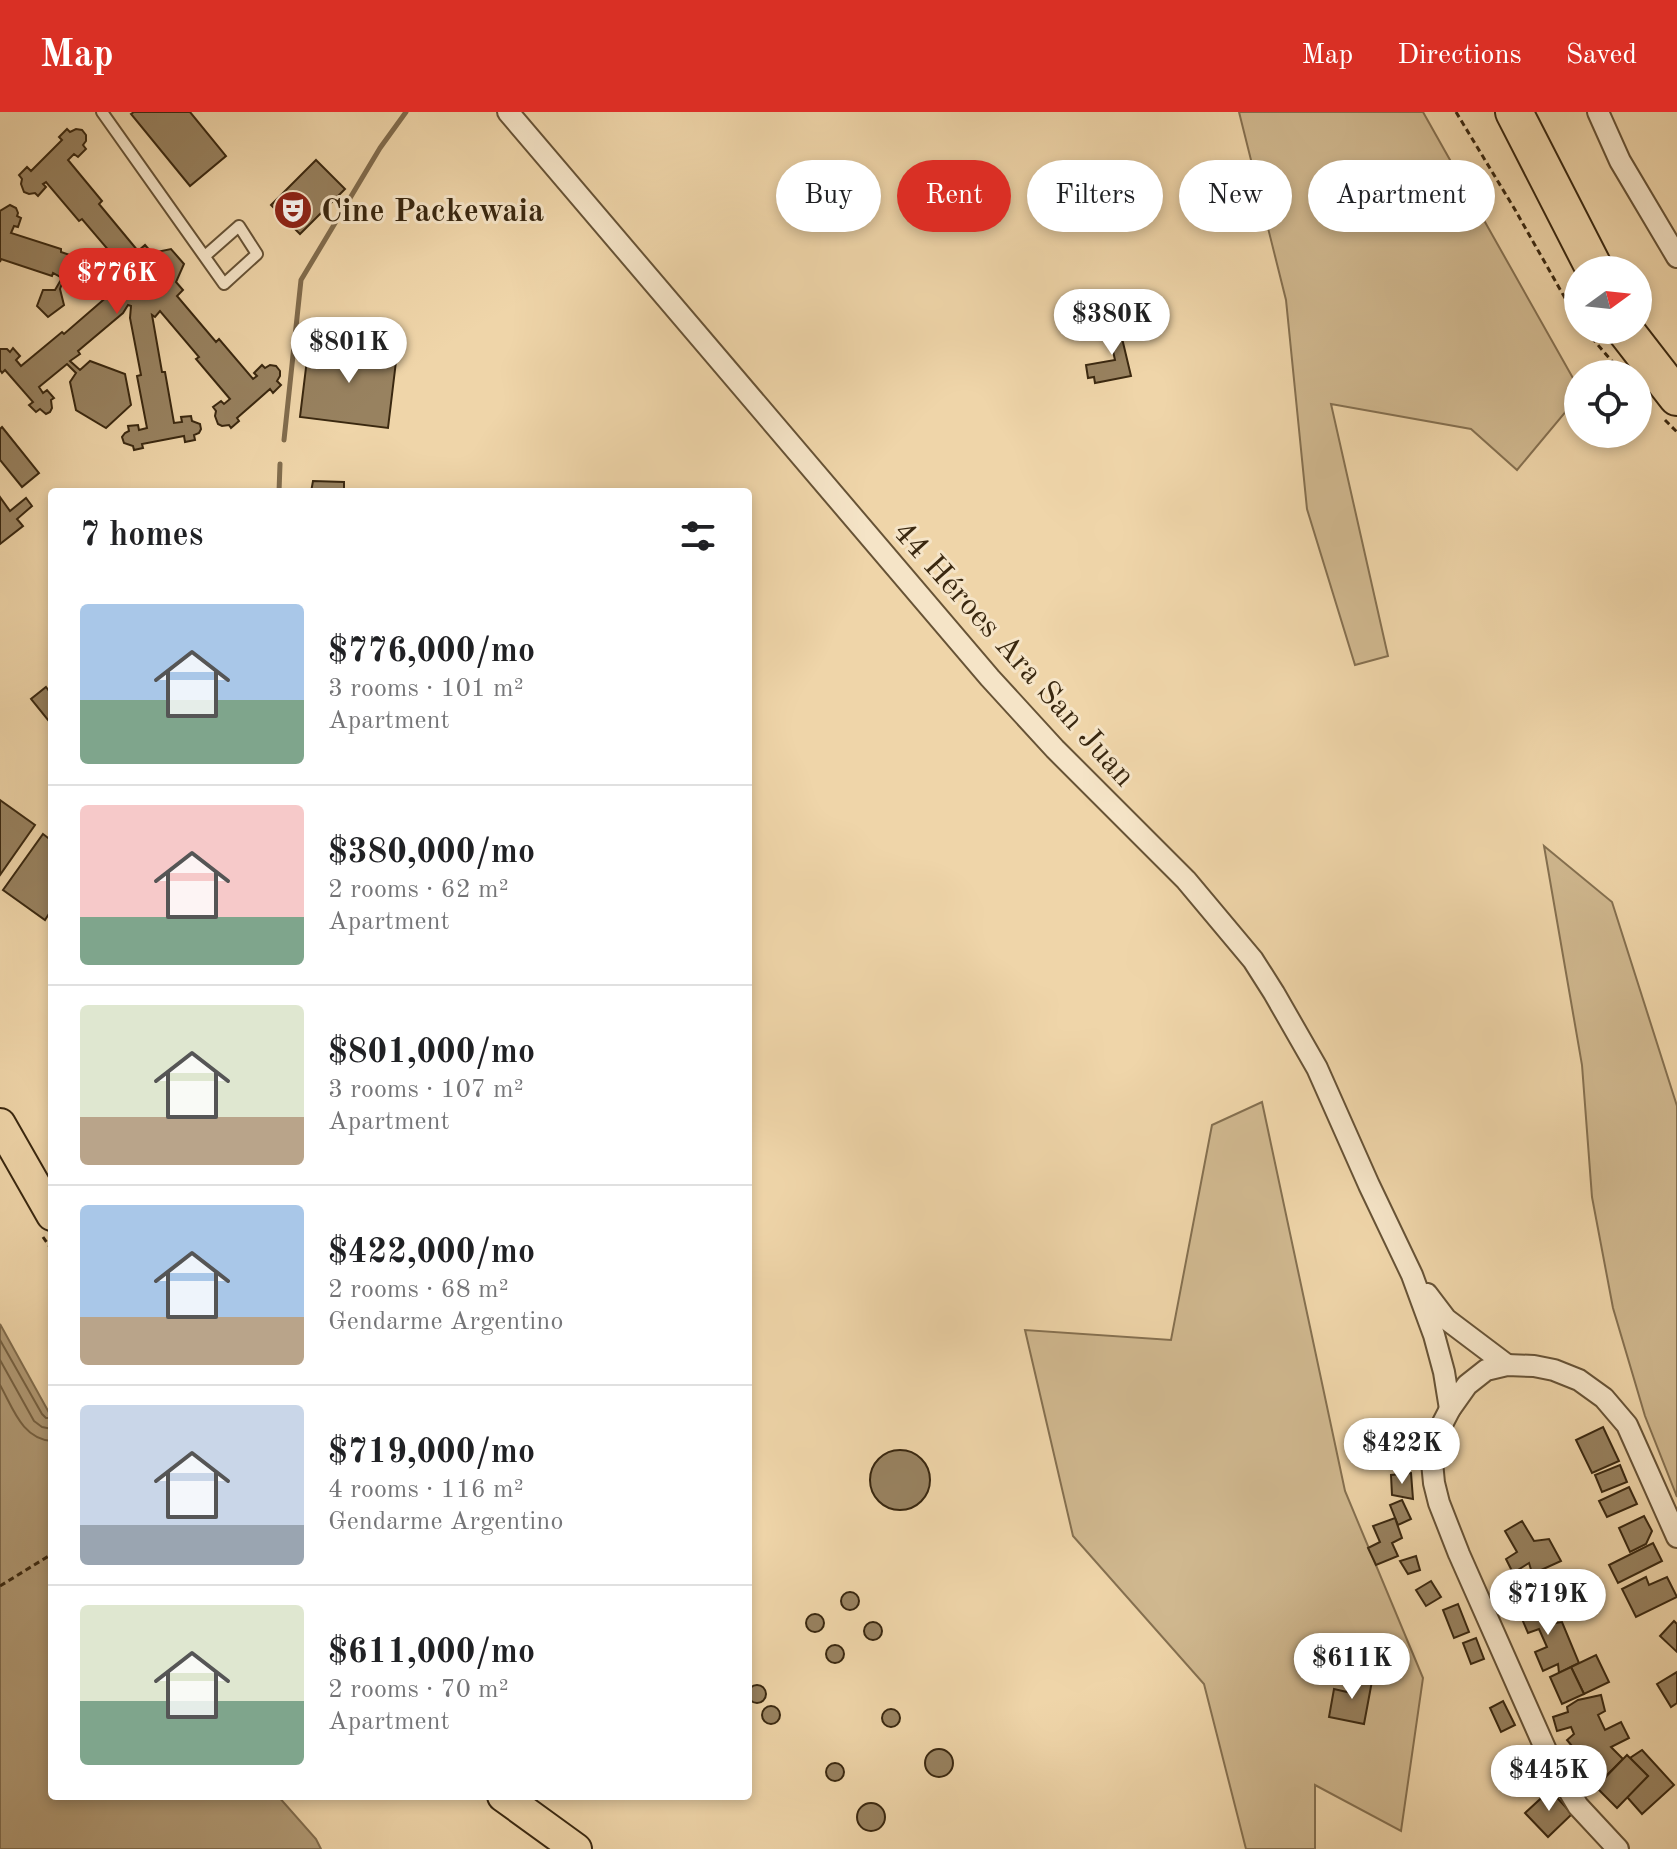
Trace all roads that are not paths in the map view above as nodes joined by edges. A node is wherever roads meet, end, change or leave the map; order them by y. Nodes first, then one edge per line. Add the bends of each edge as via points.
1 (102, 112) edge
2 (508, 112) edge
3 (1514, 112) edge
4 (1598, 112) edge
5 (205, 256) junction
6 (1588, 256) edge
7 (1677, 257) edge
8 (1636, 344) edge
9 (1677, 397) edge
10 (0, 1124) edge
11 (48, 1208) edge
12 (1412, 1275) junction
13 (1507, 1365) junction
14 (1450, 1409) junction
15 (1677, 1537) edge
16 (509, 1800) edge
17 (576, 1849) edge
18 (1618, 1849) edge

1 - 5 lane
2 - 12 street, 44 Héroes Ara San Juan via 990,678 1186,880 1253,960 1317,1068
3 - 6 highway
4 - 7 street via 1620,161
5 - 5 lane via 224,284 257,254 239,226
8 - 9 highway
10 - 11 main road
12 - 13 street, 44 Héroes Ara San Juan via 1446,1319
12 - 14 street, 44 Héroes Ara San Juan via 1434,1335
13 - 14 street via 1486,1370
13 - 15 street via 1554,1370 1604,1398 1627,1425
14 - 18 street via 1436,1436 1432,1462 1439,1503 1549,1757 1578,1806
16 - 17 main road

